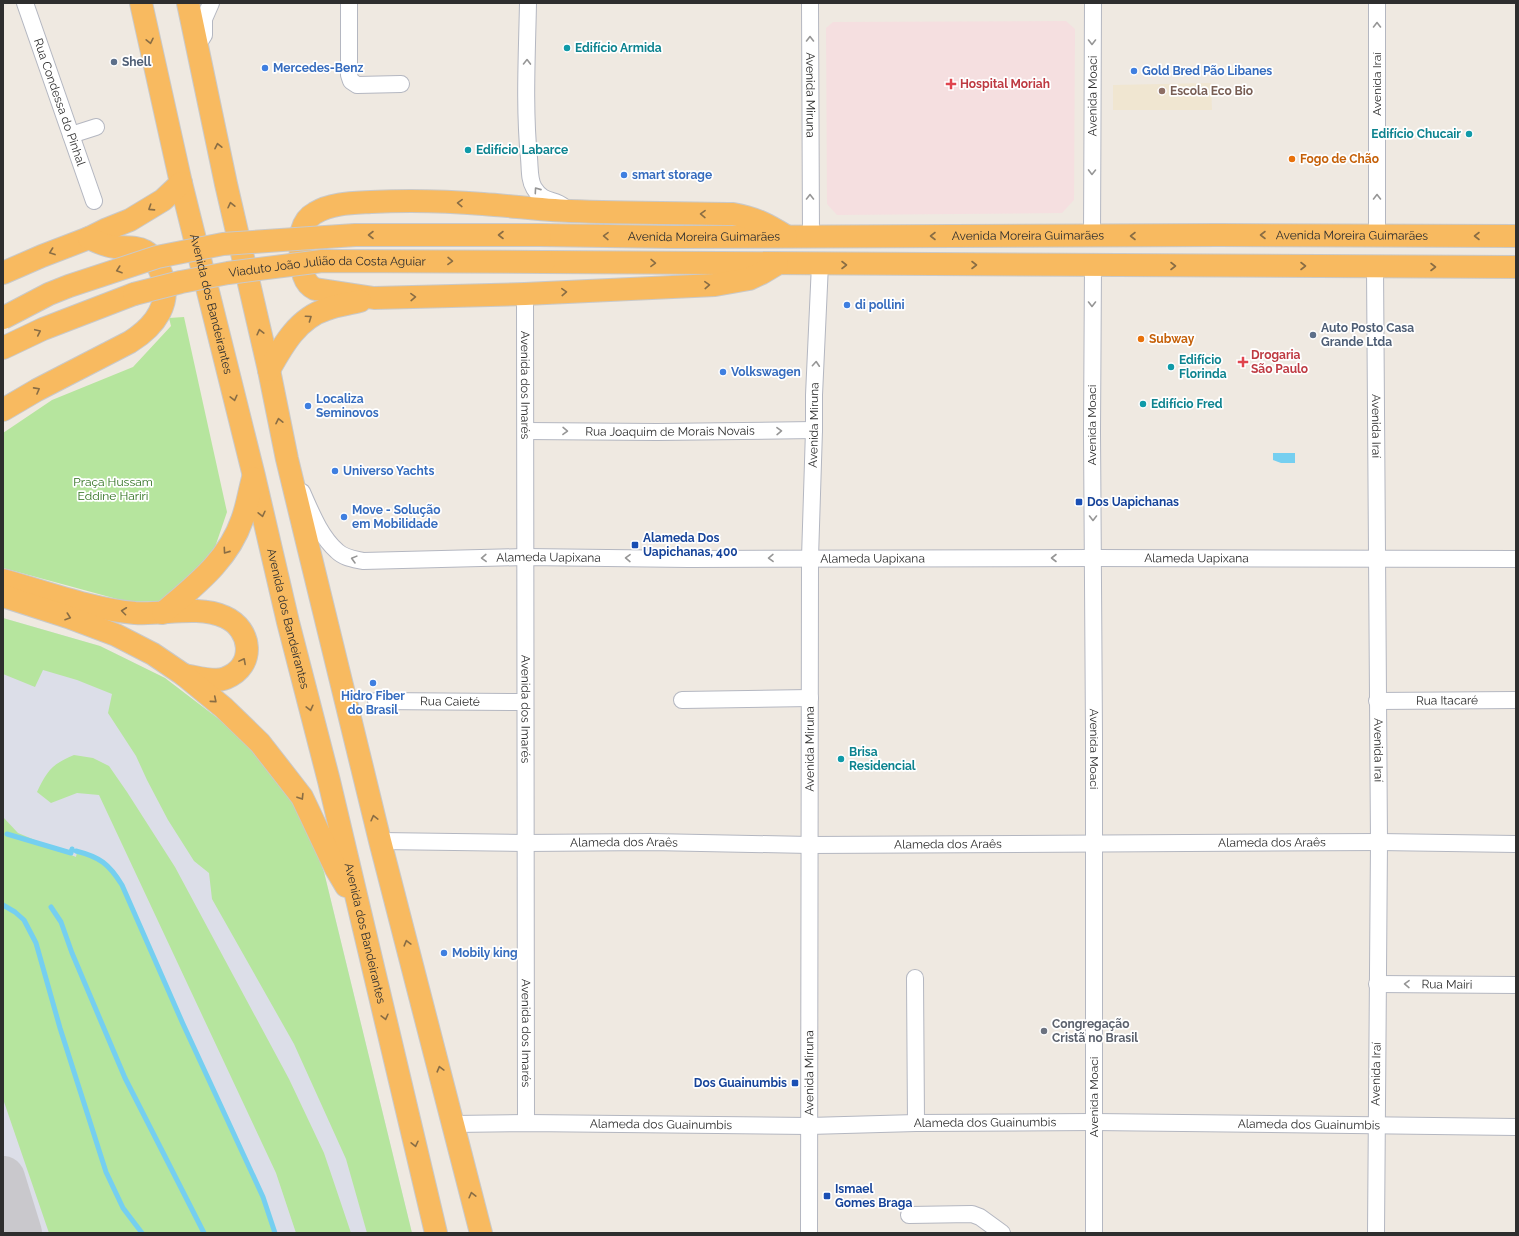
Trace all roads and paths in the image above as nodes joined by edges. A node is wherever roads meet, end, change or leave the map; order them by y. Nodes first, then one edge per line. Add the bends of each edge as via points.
1 (25, 3) edge
2 (141, 3) edge
3 (188, 3) edge
4 (211, 3) edge
5 (349, 3) edge
6 (528, 3) edge
7 (810, 3) edge
8 (1092, 3) edge
9 (1377, 3) edge
10 (196, 48) junction
11 (400, 84) dead end
12 (96, 127) dead end
13 (71, 135) junction
14 (181, 183) junction
15 (94, 201) dead end
16 (568, 211) junction
17 (786, 236) junction
18 (811, 236) junction
19 (1092, 236) junction
20 (1377, 236) junction
21 (1516, 236) edge
22 (89, 238) junction
23 (777, 264) junction
24 (820, 264) junction
25 (1092, 265) junction
26 (1375, 267) junction
27 (1516, 267) edge
28 (3, 273) edge
29 (525, 294) junction
30 (374, 298) junction
31 (3, 318) edge
32 (3, 348) edge
33 (269, 370) junction
34 (3, 410) edge
35 (814, 430) junction
36 (526, 431) junction
37 (287, 460) junction
38 (254, 476) junction
39 (525, 557) junction
40 (810, 558) junction
41 (1093, 558) junction
42 (1376, 559) junction
43 (1516, 559) edge
44 (3, 580) edge
45 (3, 596) edge
46 (163, 613) junction
47 (184, 675) junction
48 (810, 698) junction
49 (682, 700) dead end
50 (1378, 700) junction
51 (1516, 700) edge
52 (376, 701) dead end
53 (525, 702) junction
54 (380, 841) junction
55 (1094, 842) junction
56 (1379, 842) junction
57 (525, 843) junction
58 (1516, 844) edge
59 (810, 845) junction
60 (356, 898) junction
61 (915, 978) dead end
62 (1377, 984) junction
63 (1516, 985) edge
64 (1094, 1122) junction
65 (526, 1123) junction
66 (916, 1123) junction
67 (454, 1124) junction
68 (1376, 1125) junction
69 (809, 1126) junction
70 (1516, 1127) edge
71 (909, 1215) dead end
72 (436, 1233) edge
73 (481, 1233) edge
74 (809, 1233) edge
75 (1002, 1233) edge
76 (1094, 1233) edge
77 (1376, 1233) edge

1 - 13 street, Rua Condessa do Pinhal
2 -> 14 highway, Avenida dos Bandeirantes
3 - 10 highway
4 - 10 street via 204,19 204,34
5 - 11 street via 351,81 357,85
16 -> 6 street via 561,204 539,195 530,176 526,114
18 -> 7 street, Avenida Miruna
8 -> 19 street, Avenida Moaci
20 -> 9 street, Avenida Iraí
33 -> 10 highway
12 - 13 street
13 - 15 street, Rua Condessa do Pinhal
14 -> 22 highway via 147,211
14 -> 38 highway, Avenida dos Bandeirantes
17 -> 16 highway via 767,224 733,214
16 -> 30 highway via 480,204 391,201 325,208 304,221 300,236 302,267 308,284 315,290
17 - 18 highway, Avenida Moreira Guimarães
17 -> 31 highway, Avenida Moreira Guimarães, bridge via 356,235 223,244 157,257 91,279 49,294
19 -> 18 highway, Avenida Moreira Guimarães
20 -> 19 highway, Avenida Moreira Guimarães
21 -> 20 highway, Avenida Moreira Guimarães
22 -> 28 highway
34 -> 22 highway via 36,390 130,342 142,334 160,313 165,282 152,256 144,250 105,245
23 - 24 highway
29 -> 23 highway via 715,284 749,279
32 -> 23 highway, Viaduto João Julião da Costa Aguiar, bridge via 43,329 134,294 228,273 322,261
24 -> 25 highway
35 -> 24 street, Avenida Miruna
25 -> 26 highway
25 -> 41 street, Avenida Moaci
26 -> 27 highway
26 - 42 street, Avenida Iraí
30 -> 29 highway
29 - 36 street, Avenida dos Imarés
33 -> 30 highway via 286,341 311,316 327,309
37 -> 33 highway
36 -> 35 street, Rua Joaquim de Morais Novais
35 - 40 street, Avenida Miruna
36 - 39 street, Avenida dos Imarés
39 -> 37 street, Alameda Uapixana via 363,561 350,558 338,552 326,538
54 -> 37 highway
38 -> 46 highway via 242,521 230,547 216,565
38 -> 60 highway, Avenida dos Bandeirantes
40 -> 39 street, Alameda Uapixana
39 - 53 street, Avenida dos Imarés
41 -> 40 street, Alameda Uapixana
40 - 48 street, Avenida Miruna
41 - 42 street, Alameda Uapixana
41 - 55 street, Avenida Moaci
42 - 43 street, Alameda Uapixana
42 - 50 street, Avenida Iraí
46 -> 44 highway via 108,609
45 -> 47 highway via 68,616 116,635 153,654
47 -> 46 highway via 215,679 226,678 237,672 245,662 248,652 246,640 238,626 214,613
47 -> 60 highway via 224,708 260,743 298,791 336,869
48 - 49 street
48 - 59 street, Avenida Miruna
50 - 51 street, Rua Itacaré
50 - 56 street, Avenida Iraí
52 - 53 street, Rua Caieté
53 - 57 street, Avenida dos Imarés
54 - 57 street, Alameda dos Araês
67 -> 54 highway
55 - 56 street, Alameda dos Araês
55 - 59 street, Alameda dos Araês
55 - 64 street, Avenida Moaci
56 - 58 street, Alameda dos Araês
56 - 62 street, Avenida Iraí
57 - 59 street, Alameda dos Araês
57 - 65 street, Avenida dos Imarés
59 - 69 street, Avenida Miruna
60 -> 72 highway, Avenida dos Bandeirantes
61 - 66 street
63 -> 62 street, Rua Mairi
62 - 68 street, Avenida Iraí
64 - 66 street, Alameda dos Guainumbis
64 - 68 street, Alameda dos Guainumbis
64 - 76 street, Avenida Moaci
65 - 67 street, Alameda dos Guainumbis
65 - 69 street, Alameda dos Guainumbis
66 - 69 street, Alameda dos Guainumbis
73 -> 67 highway
68 - 70 street, Alameda dos Guainumbis
68 - 77 street, Avenida Iraí
69 - 74 street, Avenida Miruna
71 - 75 street via 972,1214

